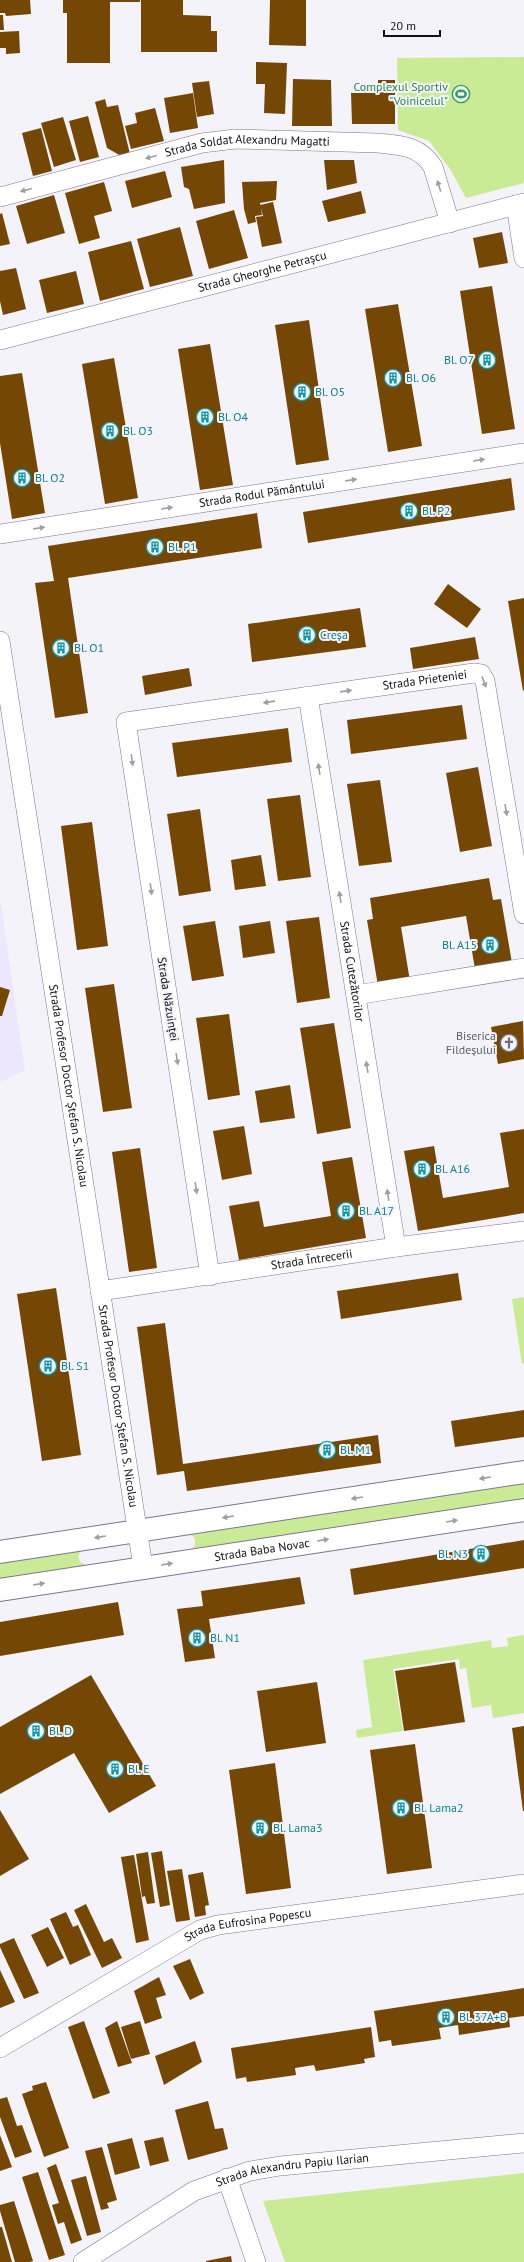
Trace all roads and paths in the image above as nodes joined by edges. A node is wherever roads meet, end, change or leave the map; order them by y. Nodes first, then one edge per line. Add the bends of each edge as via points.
1 (0, 197) edge
2 (520, 204) edge
3 (450, 223) junction
4 (524, 258) edge
5 (0, 340) edge
6 (524, 453) edge
7 (0, 534) edge
8 (0, 641) edge
9 (308, 696) junction
10 (126, 722) joint
11 (524, 914) edge
12 (524, 968) edge
13 (356, 995) junction
14 (524, 1232) edge
15 (396, 1247) junction
16 (210, 1276) junction
17 (100, 1291) junction
18 (524, 1472) edge
19 (524, 1510) edge
20 (137, 1531) junction
21 (0, 1552) edge
22 (143, 1567) junction
23 (0, 1590) edge
24 (524, 1884) edge
25 (0, 2048) edge
26 (524, 2143) edge
27 (227, 2178) junction
28 (83, 2262) edge
29 (256, 2262) edge

3 -> 1 street, Strada Soldat Alexandru Magatti via 433,167 428,160 418,150 378,143 235,139 202,143
2 - 3 street, Strada Gheorghe Petrașcu
2 - 4 street
3 - 5 street, Strada Gheorghe Petrașcu
7 -> 6 street, Strada Rodul Pământului
8 - 17 street, Strada Profesor Doctor Ștefan S. Nicolau
9 -> 10 street, Strada Prieteniei
9 -> 11 street, Strada Prieteniei via 481,674 485,681
13 -> 9 street, Strada Cutezătorilor
10 -> 16 street, Strada Năzuinței
12 - 13 street
15 -> 13 street, Strada Cutezătorilor
14 - 15 street, Strada Întrecerii
15 - 16 street, Strada Întrecerii
16 - 17 street, Strada Întrecerii
17 - 20 street, Strada Profesor Doctor Ștefan S. Nicolau
18 -> 20 main road
22 -> 19 main road, Strada Baba Novac
20 -> 21 main road
20 - 22 street, Strada Profesor Doctor Ștefan S. Nicolau
23 -> 22 main road, Strada Baba Novac
24 - 25 street, Strada Eufrosina Popescu via 218,1925 200,1930
26 - 27 street, Strada Alexandru Papiu Ilarian via 280,2166
27 - 28 street, Strada Alexandru Papiu Ilarian via 188,2195
27 - 29 street

